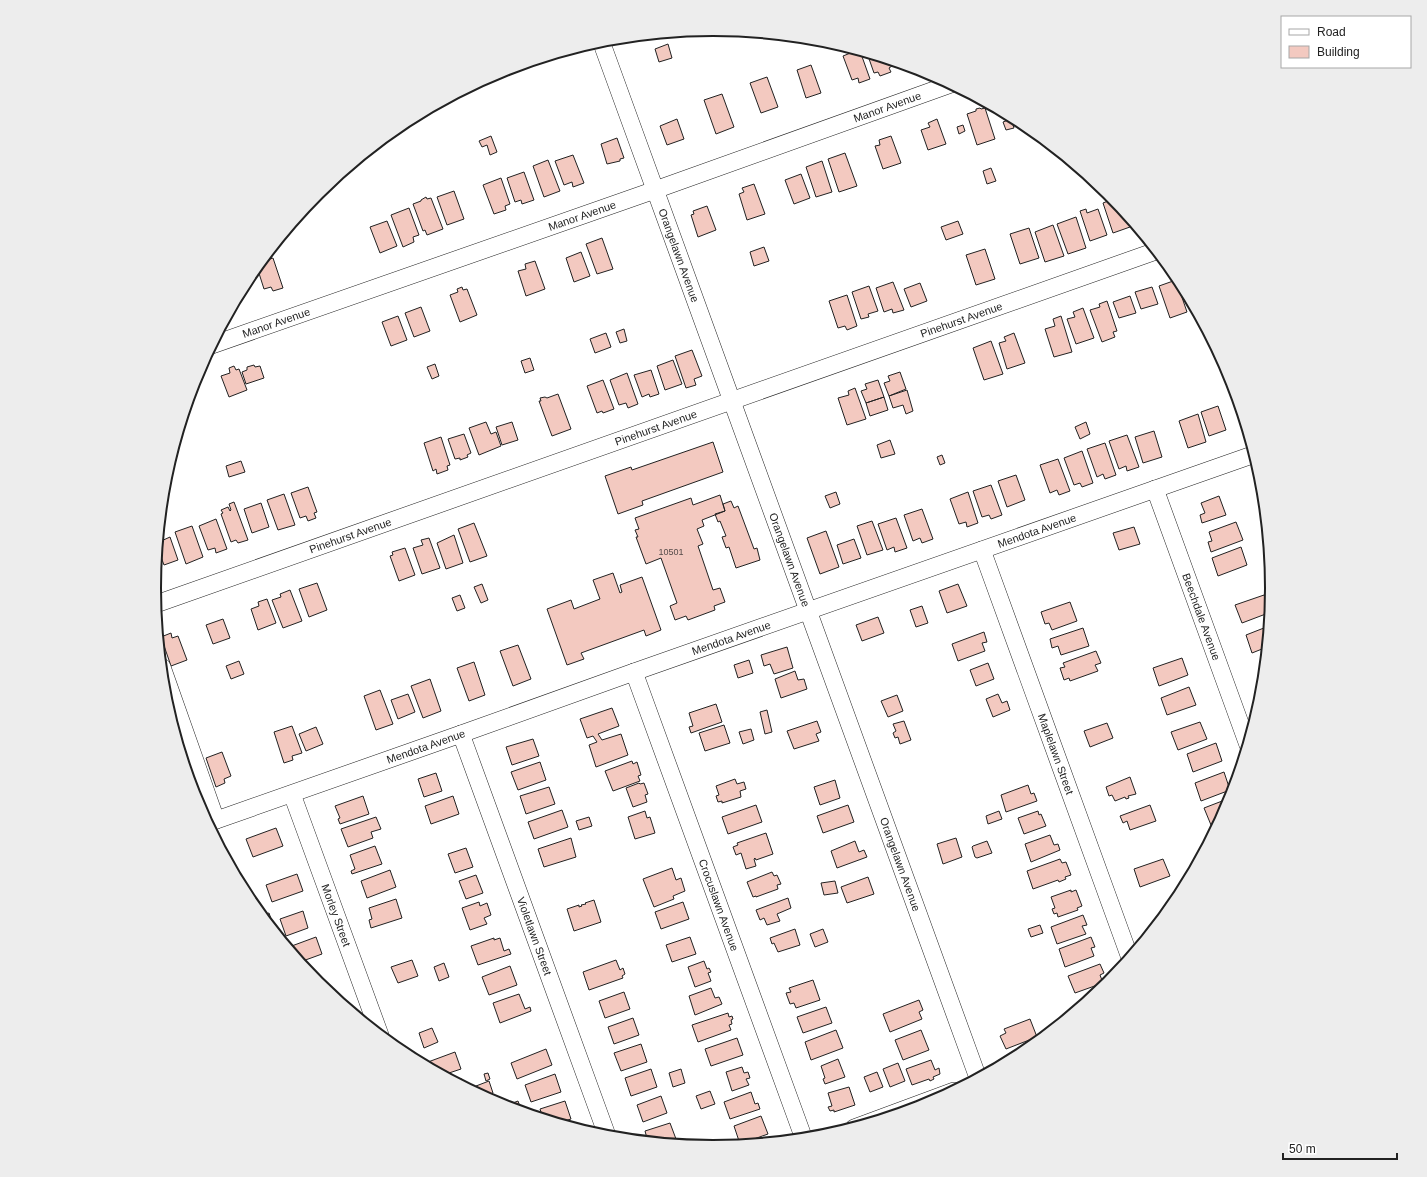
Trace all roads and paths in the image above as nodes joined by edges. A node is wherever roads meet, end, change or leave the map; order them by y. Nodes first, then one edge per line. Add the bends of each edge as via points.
1 (603, 48) edge
2 (944, 87) edge
3 (655, 190) junction
4 (1152, 252) edge
5 (219, 343) edge
6 (731, 400) junction
7 (1249, 456) edge
8 (1155, 489) junction
9 (982, 550) junction
10 (161, 602) edge
11 (808, 611) junction
12 (634, 672) junction
13 (176, 715) edge
14 (461, 734) junction
15 (1245, 737) edge
16 (197, 784) edge
17 (292, 794) junction
18 (212, 822) edge
19 (1128, 954) edge
20 (377, 1027) edge
21 (977, 1074) edge
22 (605, 1130) edge
23 (802, 1133) edge

1 - 3 street, Orangelawn Avenue
2 - 3 street, Manor Avenue
3 - 5 street, Manor Avenue
3 - 6 street, Orangelawn Avenue
4 - 6 street, Pinehurst Avenue
6 - 10 street, Pinehurst Avenue
6 - 11 street, Orangelawn Avenue
7 - 8 street, Mendota Avenue
8 - 9 street, Mendota Avenue
8 - 15 street, Beechdale Avenue
9 - 11 street, Mendota Avenue
9 - 19 street, Maplelawn Street
11 - 12 street, Mendota Avenue
11 - 21 street, Orangelawn Avenue
12 - 14 street, Mendota Avenue
12 - 23 street, Crocuslawn Avenue
13 - 16 street
14 - 17 street, Mendota Avenue
14 - 22 street, Violetlawn Street
17 - 18 street, Mendota Avenue
17 - 20 street, Morley Street

